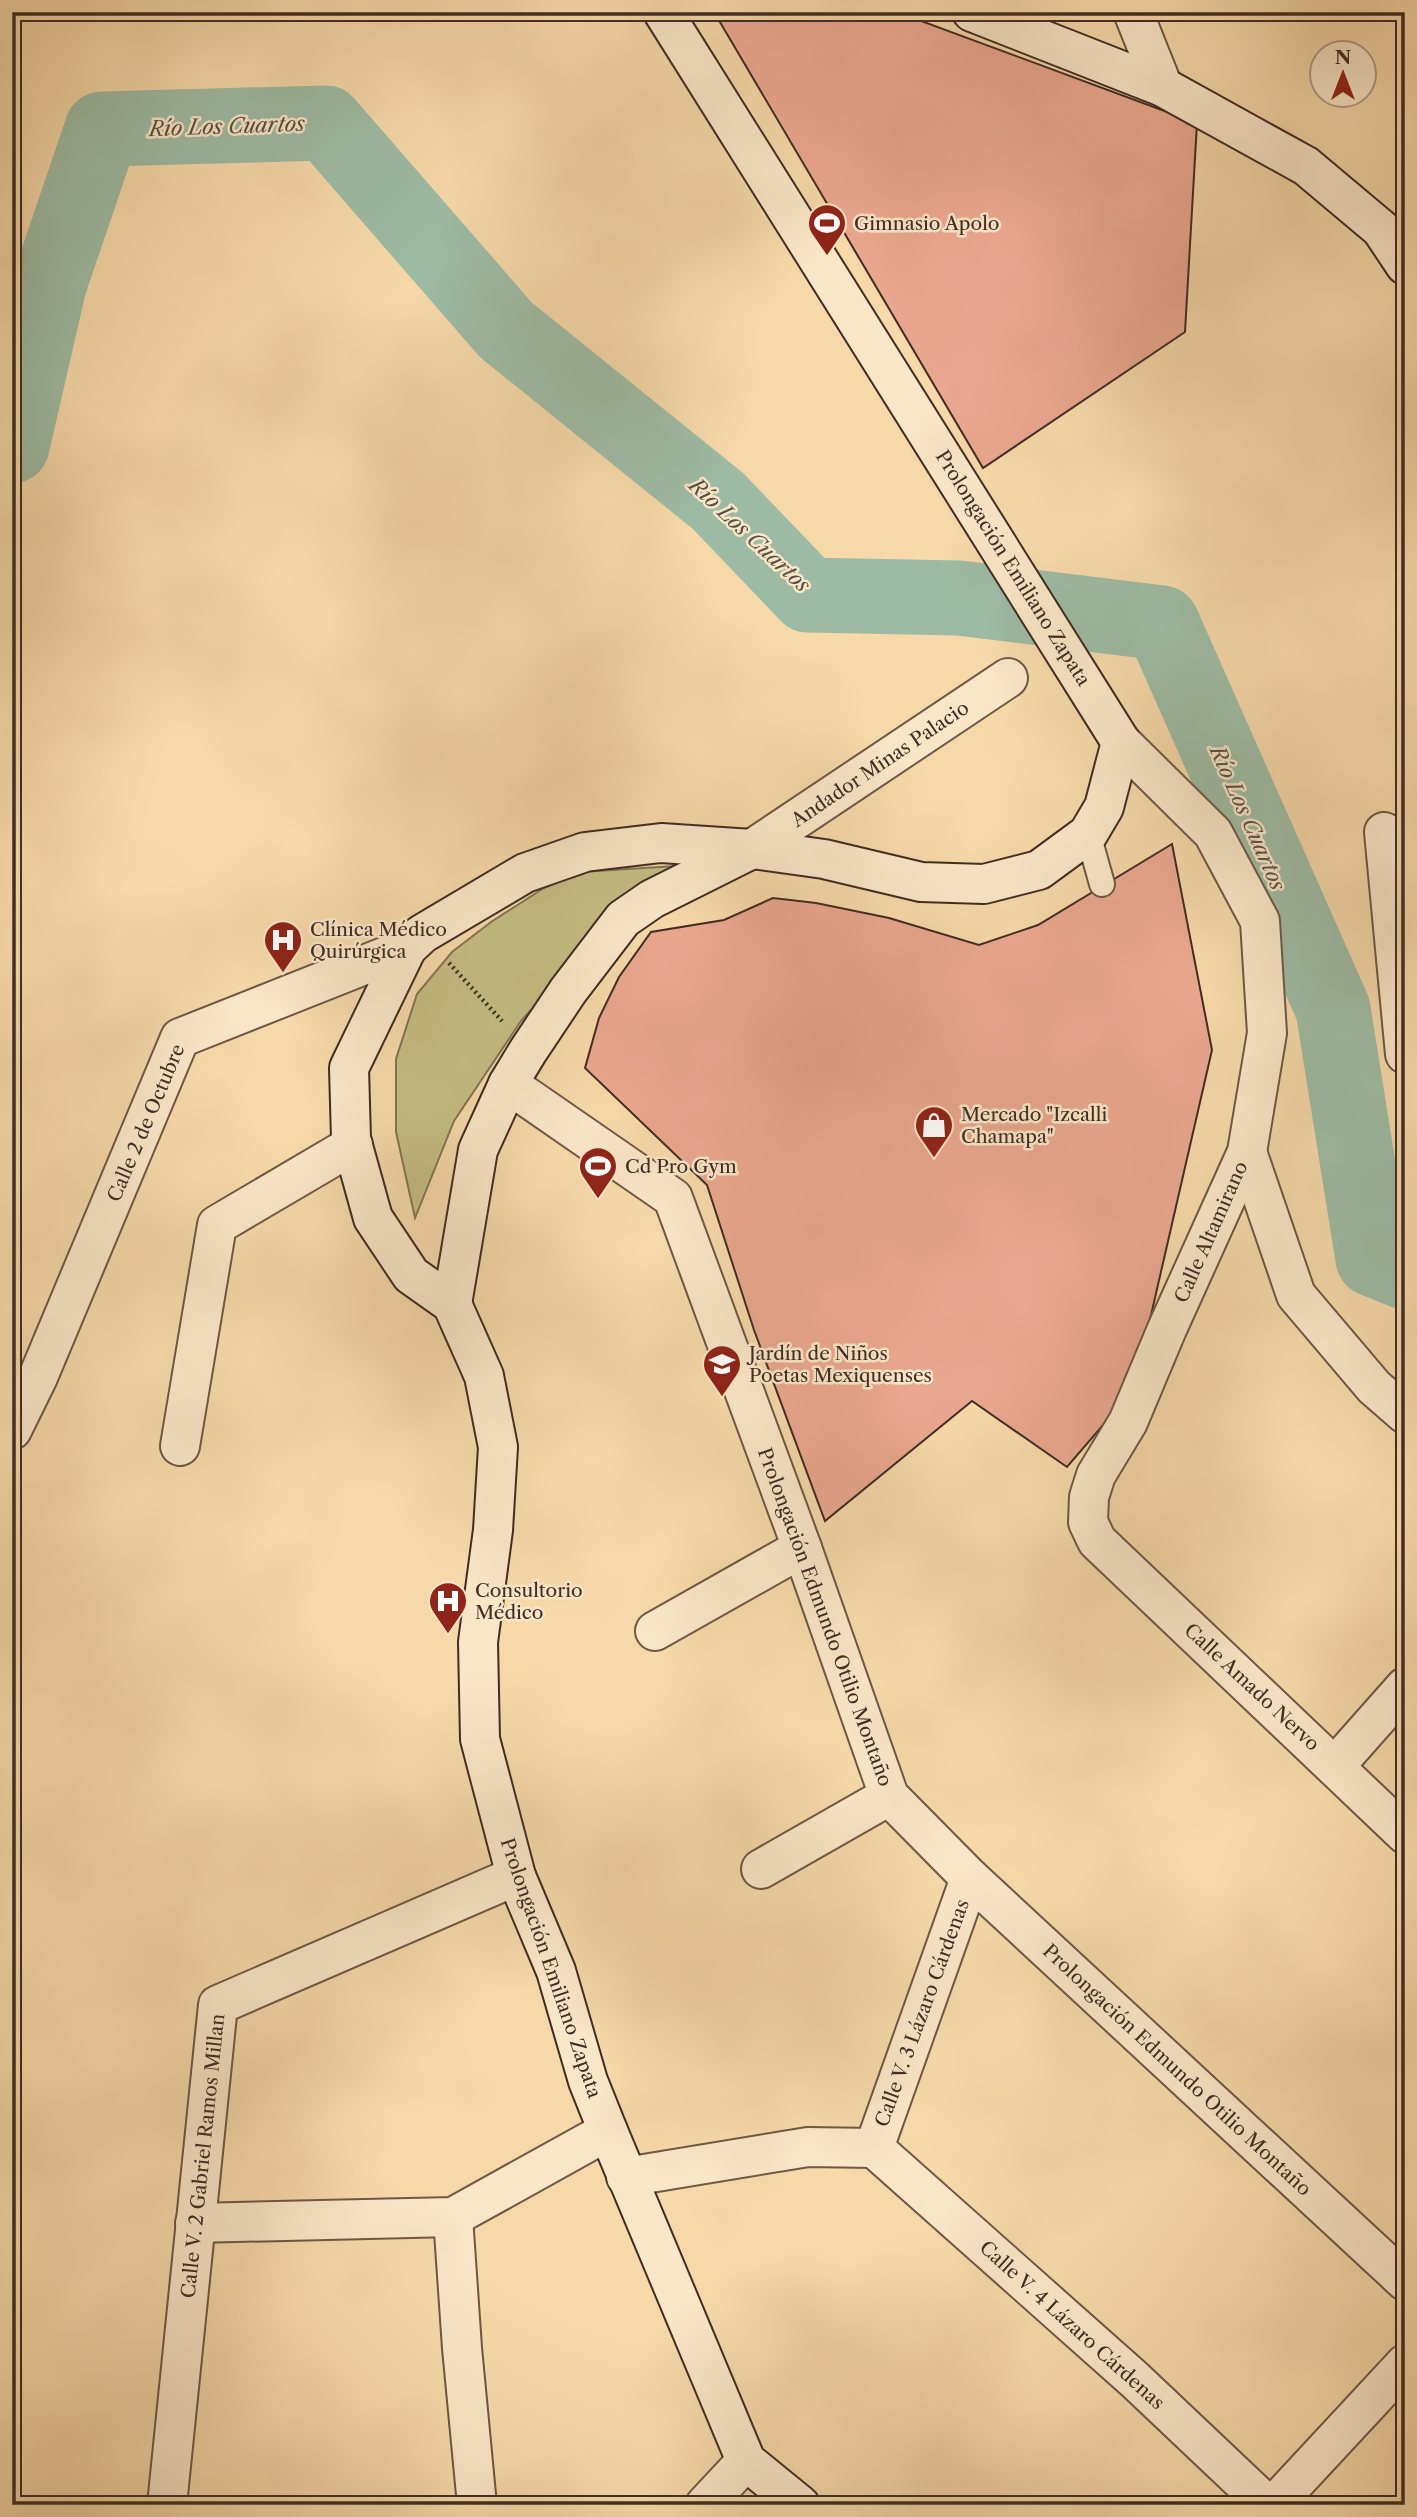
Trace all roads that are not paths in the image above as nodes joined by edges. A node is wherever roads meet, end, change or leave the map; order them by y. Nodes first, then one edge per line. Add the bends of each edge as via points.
1 (663, 12) edge
2 (972, 12) edge
3 (1133, 12) edge
4 (1163, 87) junction
5 (1405, 265) edge
6 (1008, 678) dead end
7 (1121, 742) junction
8 (1384, 832) dead end
9 (1088, 834) junction
10 (752, 849) junction
11 (1102, 884) dead end
12 (415, 941) junction
13 (1405, 1054) edge
14 (508, 1084) junction
15 (353, 1145) junction
16 (1247, 1152) junction
17 (452, 1304) junction
18 (1405, 1414) edge
19 (12, 1430) edge
20 (180, 1446) dead end
21 (1097, 1541) joint
22 (802, 1548) junction
23 (655, 1631) dead end
24 (1405, 1687) edge
25 (1335, 1766) junction
26 (889, 1796) junction
27 (1405, 1834) edge
28 (761, 1869) dead end
29 (516, 1875) junction
30 (970, 1878) junction
31 (608, 2131) junction
32 (874, 2148) junction
33 (626, 2177) junction
34 (453, 2217) junction
35 (195, 2223) junction
36 (1405, 2281) edge
37 (1405, 2364) edge
38 (747, 2461) junction
39 (167, 2505) edge
40 (477, 2505) edge
41 (705, 2505) edge
42 (800, 2505) edge
43 (1267, 2505) edge
44 (1274, 2505) edge

1 - 7 street, Prolongación Emiliano Zapata
2 - 4 street
3 - 4 street
4 - 5 street via 1306,166 1381,229
6 - 10 street, Andador Minas Palacio
7 - 9 street via 1104,807
7 - 16 street, Calle Altamirano via 1213,833 1260,921 1267,1033
8 - 13 street
9 - 10 street via 1039,870 984,884 921,882 824,859
9 - 11 lane
10 - 12 street via 661,843 585,852 525,873
10 - 14 street via 652,899 623,919
12 - 15 street via 349,1068
12 - 19 street, Calle 2 de Octubre via 180,1038
14 - 17 street via 478,1150
14 - 22 street, Prolongación Edmundo Otilio Montaño via 673,1198
15 - 17 street via 373,1218 411,1275
15 - 20 street via 217,1225
16 - 18 street via 1296,1295 1374,1387
16 - 21 street, Calle Altamirano via 1128,1423 1096,1475 1088,1522
17 - 29 street, Prolongación Emiliano Zapata via 484,1376 498,1447 494,1530 478,1642 480,1739
21 - 25 street, Calle Amado Nervo
22 - 23 street
22 - 26 street, Prolongación Edmundo Otilio Montaño
24 - 25 street
25 - 27 street, Calle Amado Nervo
26 - 28 street
26 - 30 street, Prolongación Edmundo Otilio Montaño
29 - 31 street, Prolongación Emiliano Zapata via 556,1971 588,2081
29 - 35 street, Calle V. 2 Gabriel Ramos Millan via 218,2006
30 - 32 street, Calle V. 3 Lázaro Cárdenas
30 - 36 street, Prolongación Edmundo Otilio Montaño
31 - 33 street, Prolongación Emiliano Zapata
31 - 34 street
32 - 33 street via 808,2147
32 - 43 street, Calle V. 4 Lázaro Cárdenas via 1135,2380
33 - 38 street, Prolongación Emiliano Zapata
34 - 35 street
34 - 40 street
35 - 39 street, Calle V. 2 Gabriel Ramos Millan
37 - 44 street
38 - 41 street
38 - 42 street, Prolongación Emiliano Zapata

